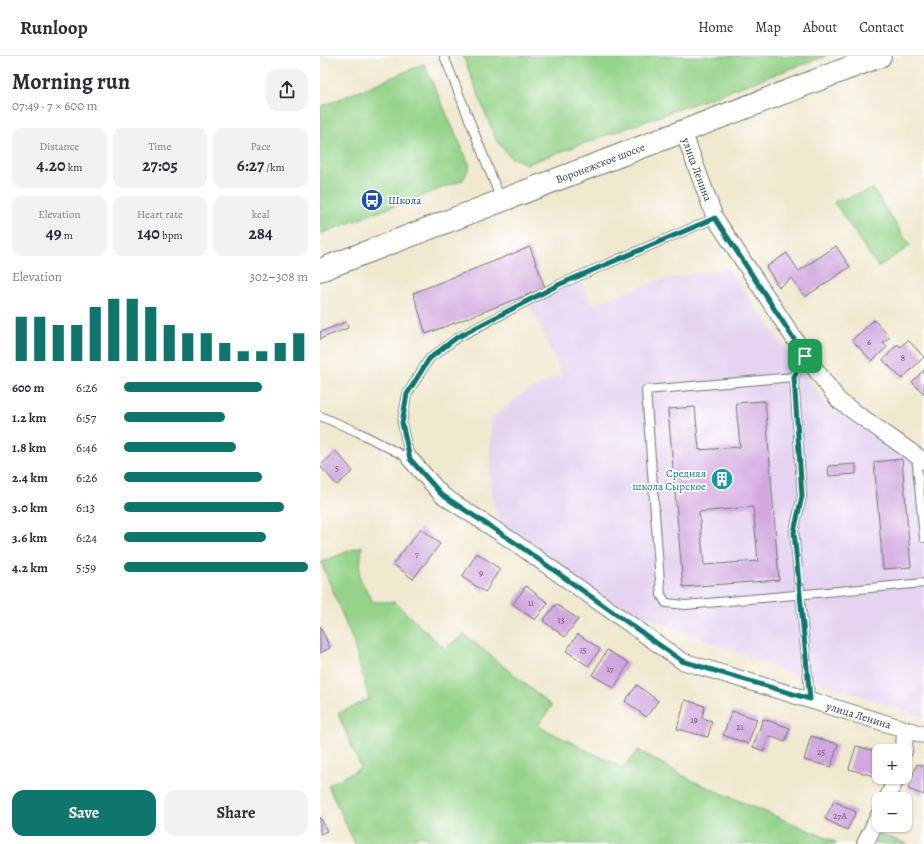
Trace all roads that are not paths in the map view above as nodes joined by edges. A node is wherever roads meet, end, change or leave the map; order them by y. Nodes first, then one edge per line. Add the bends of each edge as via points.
1 (444, 56) edge
2 (880, 56) edge
3 (683, 131) junction
4 (501, 201) junction
5 (715, 218) junction
6 (320, 270) edge
7 (805, 356) junction
8 (794, 377) junction
9 (320, 416) edge
10 (920, 458) edge
11 (410, 459) junction
12 (924, 538) edge
13 (924, 583) edge
14 (800, 595) junction
15 (810, 699) junction
16 (905, 730) junction
17 (924, 735) edge
18 (904, 744) edge
19 (872, 830) edge
20 (865, 844) edge

1 - 4 lane
2 - 3 main road, Воронежское шоссе
3 - 4 main road, Воронежское шоссе
3 - 5 street, улица Ленина
4 - 6 main road, Воронежское шоссе
5 - 7 street, улица Ленина
5 - 11 lane via 558,285 456,338 429,359 407,394 402,423
7 - 8 lane
7 - 10 street, улица Ленина via 839,401
8 - 14 lane via 802,496 794,532
8 - 14 lane via 646,390 661,594 666,603 686,605
9 - 11 lane
10 - 12 lane
11 - 15 street, улица Ленина via 442,495 514,542 682,661
13 - 14 lane
14 - 15 lane
15 - 16 street, улица Ленина
16 - 17 street, улица Ленина
16 - 18 street
19 - 20 street

